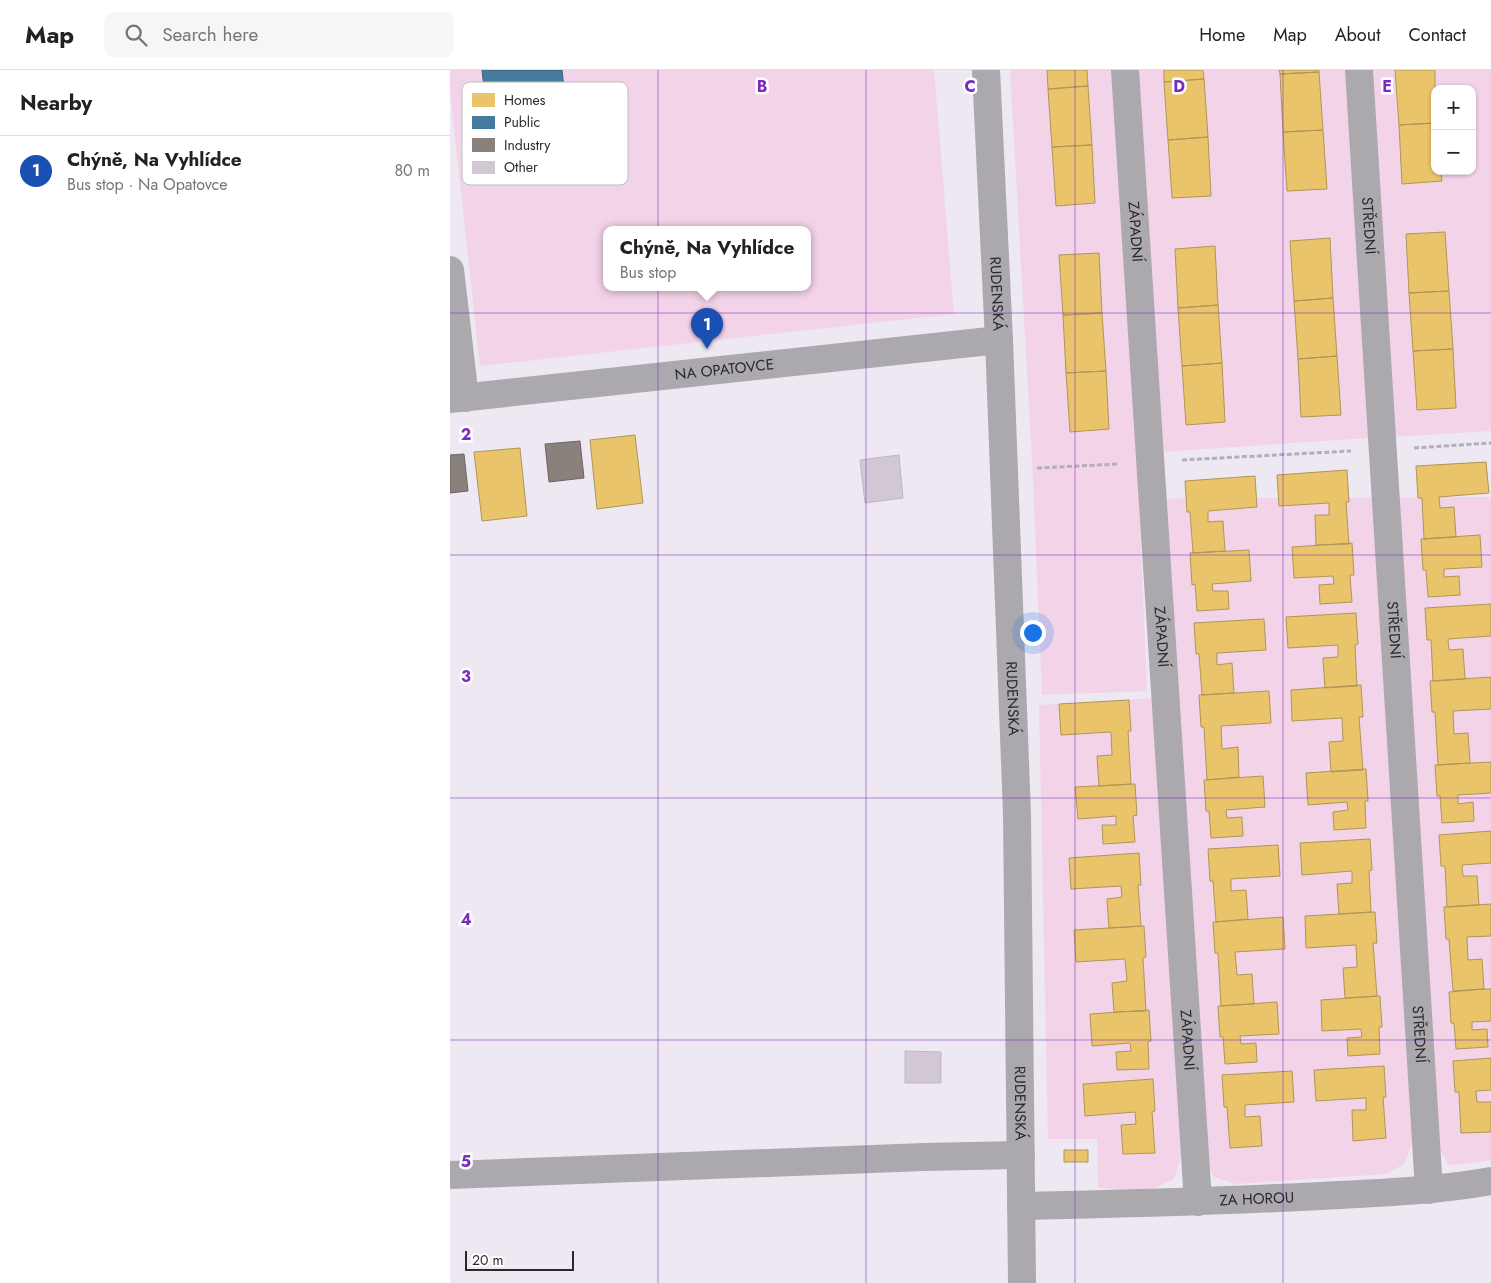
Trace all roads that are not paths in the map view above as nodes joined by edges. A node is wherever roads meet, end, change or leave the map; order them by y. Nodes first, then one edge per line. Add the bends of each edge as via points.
1 (986, 70) edge
2 (1125, 70) edge
3 (1359, 70) edge
4 (450, 270) edge
5 (999, 340) junction
6 (457, 399) edge
7 (1021, 1155) junction
8 (450, 1175) edge
9 (1491, 1181) edge
10 (1429, 1190) junction
11 (1198, 1202) junction
12 (1022, 1206) junction
13 (1022, 1283) edge

1 - 5 street, RUDENSKÁ
2 - 11 street, ZÁPADNÍ
3 - 10 street, STŘEDNÍ
4 - 6 street
5 - 6 street, NA OPATOVCE
5 - 7 street, RUDENSKÁ via 1017,815
7 - 8 street
7 - 12 street, RUDENSKÁ
9 - 10 street, ZA HOROU
10 - 11 street, ZA HOROU
11 - 12 street, ZA HOROU
12 - 13 street, RUDENSKÁ

